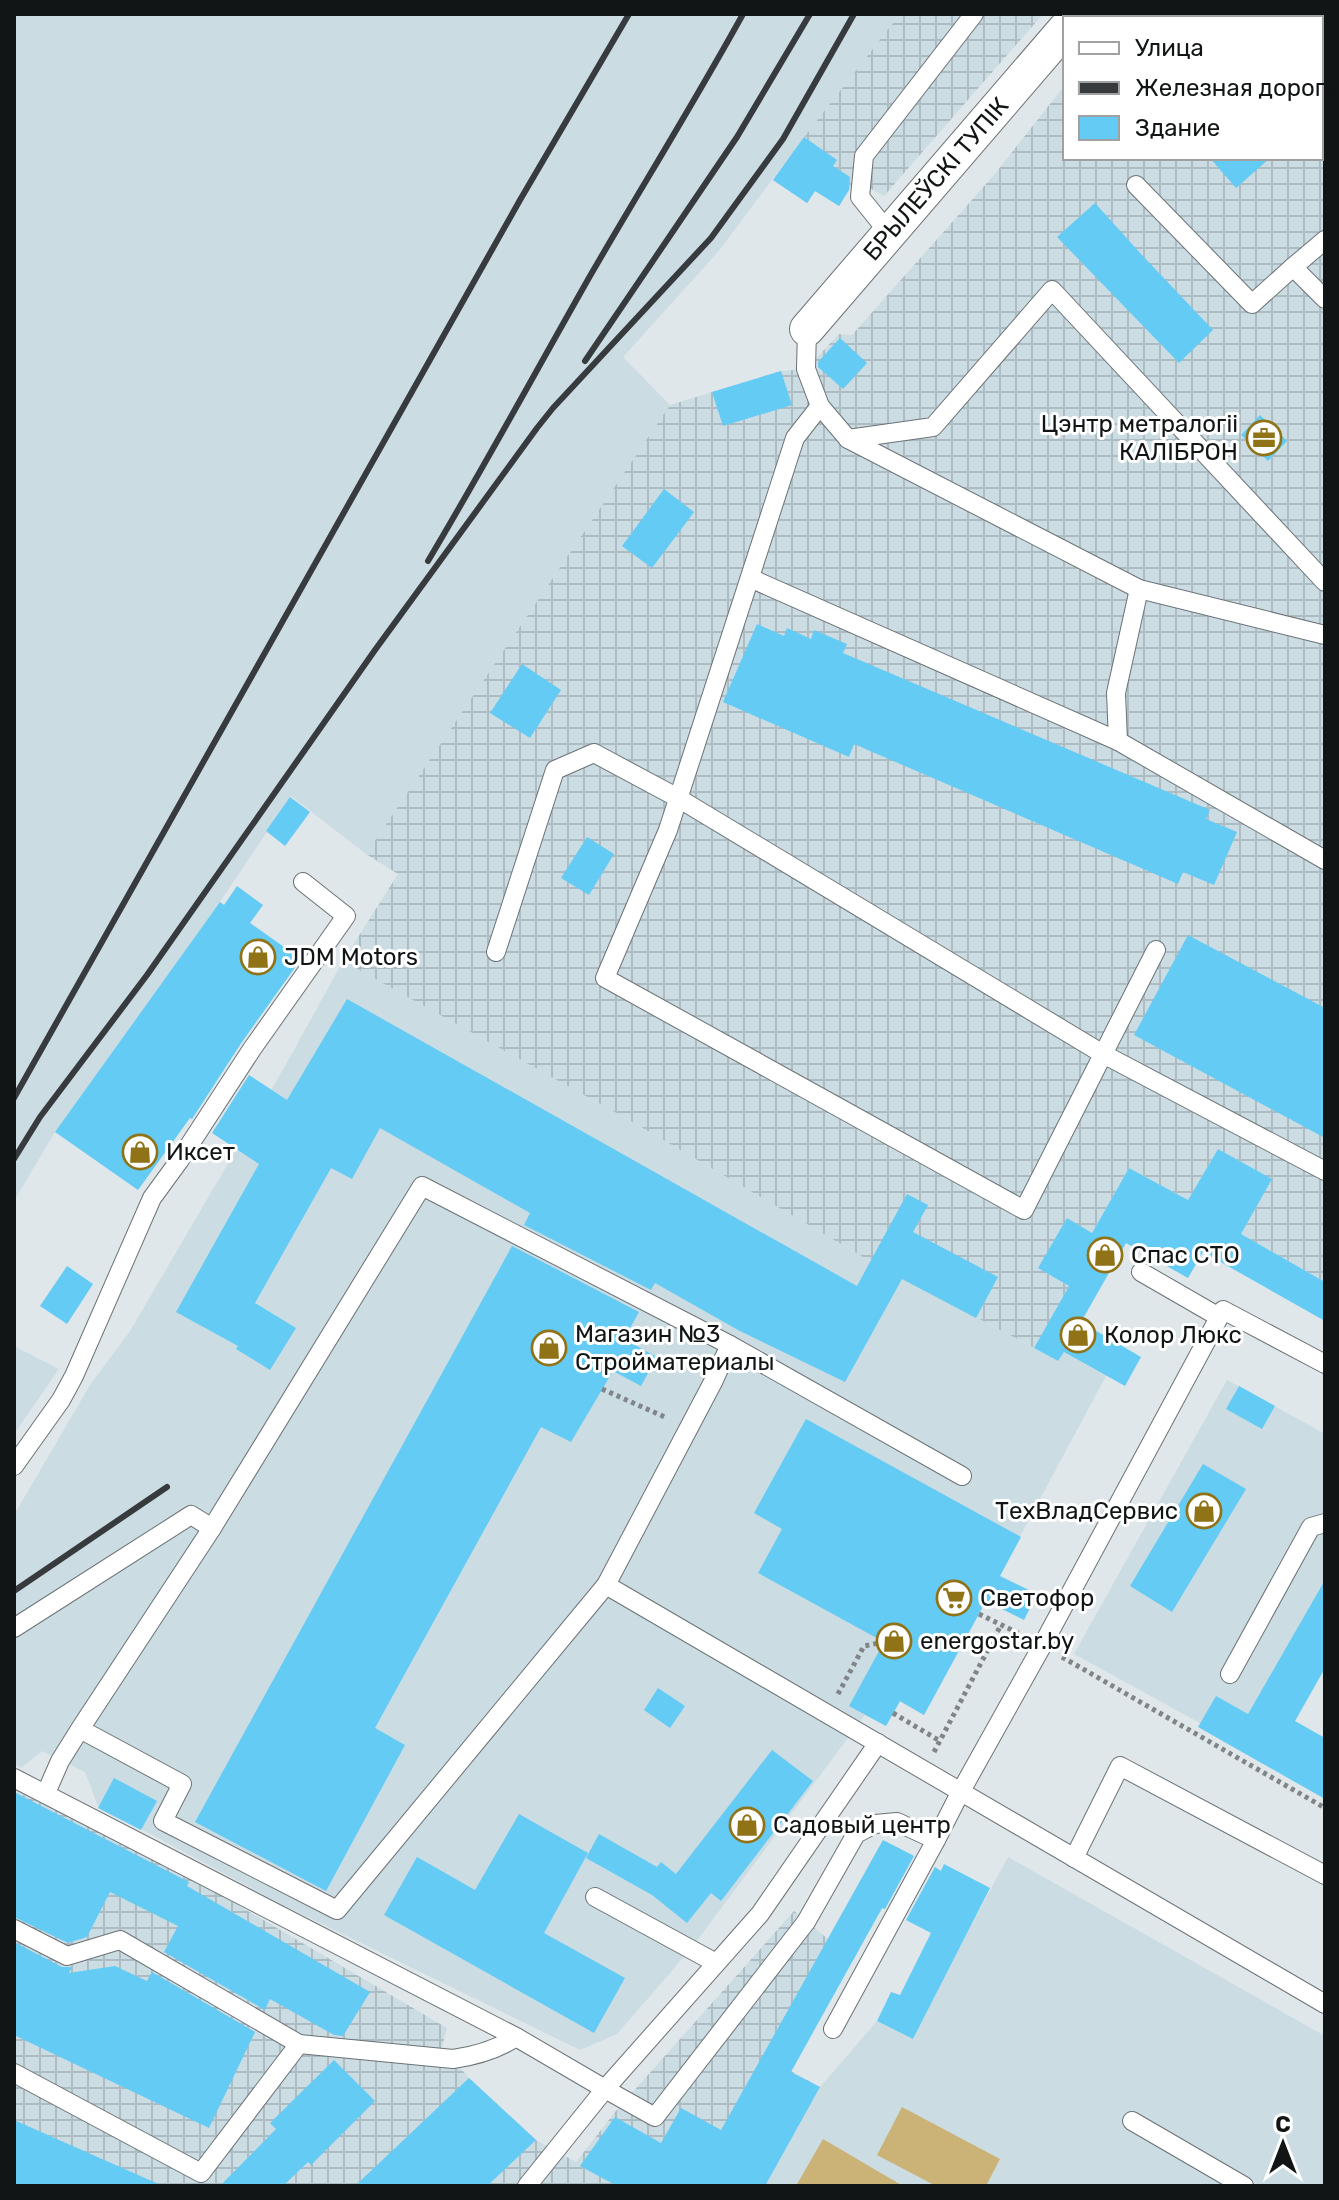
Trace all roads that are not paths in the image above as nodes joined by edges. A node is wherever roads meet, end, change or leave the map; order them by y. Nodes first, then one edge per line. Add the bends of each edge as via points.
1 (974, 14) edge
2 (1063, 31) edge
3 (1136, 185) dead end
4 (889, 233) junction
5 (1325, 240) edge
6 (1293, 267) junction
7 (1325, 299) edge
8 (807, 329) joint
9 (820, 406) junction
10 (848, 439) junction
11 (750, 578) junction
12 (1325, 582) edge
13 (1139, 589) junction
14 (1325, 635) edge
15 (1118, 741) junction
16 (678, 798) junction
17 (1325, 860) edge
18 (303, 882) dead end
19 (1156, 950) dead end
20 (496, 952) dead end
21 (1103, 1054) junction
22 (1325, 1171) edge
23 (1141, 1272) dead end
24 (1219, 1317) junction
25 (730, 1345) junction
26 (1325, 1364) edge
27 (14, 1466) edge
28 (962, 1476) dead end
29 (1325, 1523) edge
30 (212, 1528) junction
31 (606, 1585) junction
32 (14, 1628) edge
33 (1230, 1674) dead end
34 (80, 1729) junction
35 (878, 1743) junction
36 (14, 1778) edge
37 (961, 1791) junction
38 (46, 1793) junction
39 (936, 1840) junction
40 (1074, 1858) junction
41 (1325, 1875) edge
42 (595, 1897) dead end
43 (14, 1929) edge
44 (716, 1963) junction
45 (1325, 2004) edge
46 (833, 2029) dead end
47 (516, 2037) junction
48 (299, 2044) junction
49 (14, 2073) edge
50 (605, 2089) junction
51 (1132, 2121) dead end
52 (527, 2186) edge
53 (1244, 2186) edge

1 - 4 lane via 864,156 860,197
2 - 4 street, БРЫЛЕЎСКІ ТУПІК
3 - 6 lane via 1252,304
4 - 8 street, БРЫЛЕЎСКІ ТУПІК
5 - 6 lane
6 - 7 lane
8 - 9 lane via 806,369
9 - 10 lane
9 - 11 lane via 795,438
10 - 12 lane via 933,427 1052,290
10 - 13 lane
11 - 15 lane
11 - 16 lane
13 - 14 lane
13 - 15 lane via 1116,693
15 - 17 lane
16 - 20 lane via 594,753 555,770
16 - 21 lane
16 - 21 lane via 605,978 1024,1210
18 - 27 lane via 346,916 152,1198 74,1376
19 - 21 lane
21 - 22 lane
23 - 24 lane
24 - 26 lane via 1223,1310
24 - 37 lane
25 - 28 lane
25 - 30 lane via 422,1186
25 - 31 lane
29 - 33 lane via 1311,1527
30 - 32 lane via 191,1515
30 - 34 lane
31 - 34 lane via 337,1910 163,1821 182,1784
31 - 35 lane
34 - 38 lane
35 - 37 lane
35 - 44 lane via 760,1914
36 - 38 lane
37 - 39 lane
37 - 40 lane
38 - 47 lane
39 - 46 lane
39 - 50 lane via 897,1822 875,1824 856,1834 806,1922 655,2117
40 - 41 lane via 1120,1766
40 - 45 lane
42 - 44 lane
43 - 48 lane via 67,1956 120,1940
44 - 50 lane
47 - 48 lane via 453,2059
47 - 50 lane
48 - 49 lane via 201,2173
50 - 52 lane
51 - 53 lane

